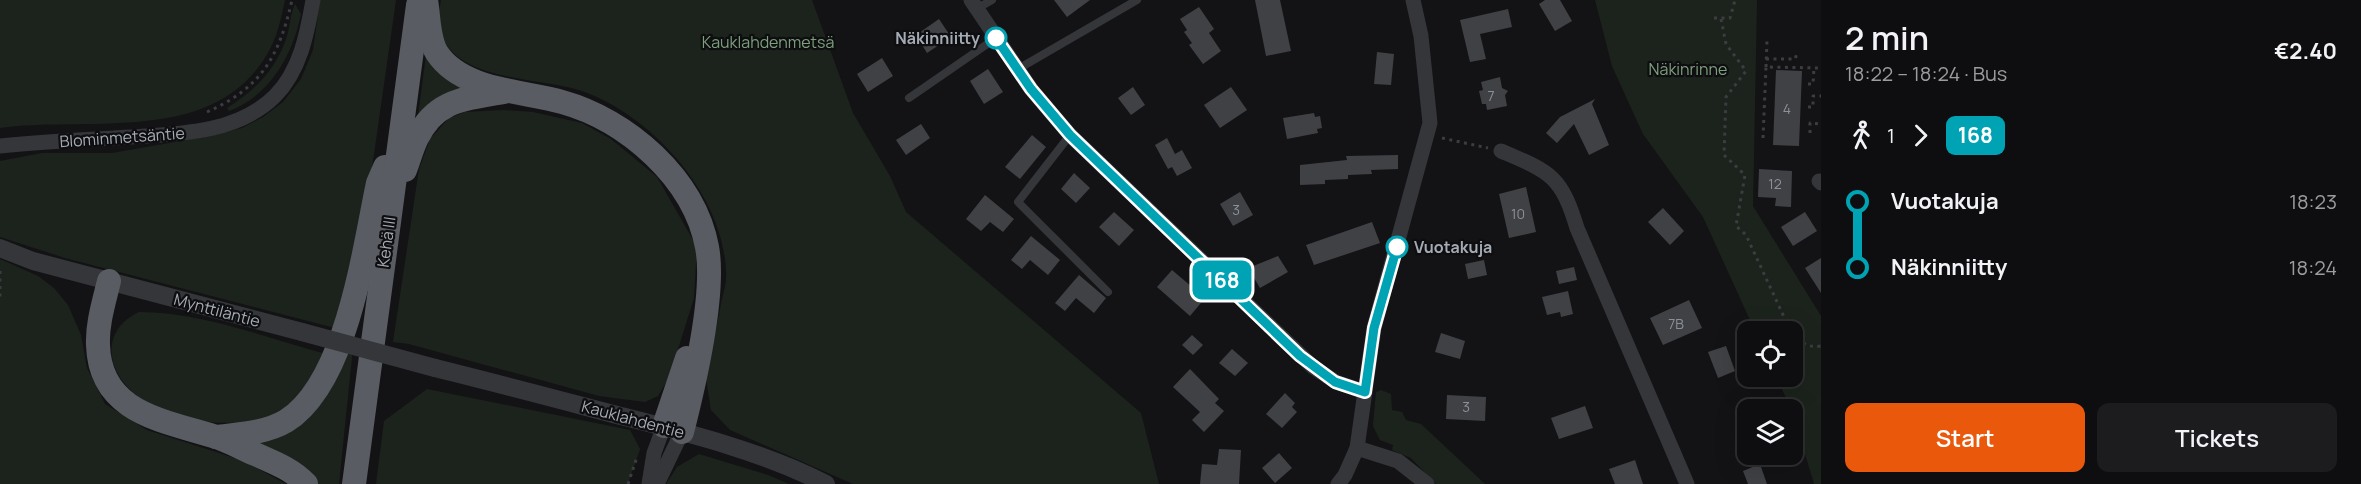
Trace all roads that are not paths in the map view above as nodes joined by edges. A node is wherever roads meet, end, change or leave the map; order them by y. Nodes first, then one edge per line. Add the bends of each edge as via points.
1 (313, 0) edge
2 (419, 0) edge
3 (426, 0) edge
4 (993, 0) edge
5 (1137, 0) edge
6 (1413, 0) edge
7 (974, 5) edge
8 (996, 38) junction
9 (1018, 69) junction
10 (505, 92) junction
11 (909, 98) dead end
12 (401, 125) junction
13 (1070, 135) junction
14 (0, 146) edge
15 (1501, 151) road end
16 (393, 196) junction
17 (0, 248) edge
18 (109, 281) junction
19 (1108, 292) dead end
20 (435, 368) joint
21 (1365, 392) junction
22 (673, 429) junction
23 (216, 437) junction
24 (1357, 448) junction
25 (306, 484) edge
26 (354, 484) edge
27 (649, 484) edge
28 (657, 484) edge
29 (826, 484) edge
30 (1338, 484) edge
31 (1427, 484) edge
32 (1687, 484) edge

1 - 14 street, Blominmetsäntie via 298,61 274,97 254,111 227,123 180,135
2 - 12 highway, Kehä III
3 - 10 highway via 437,53 452,68
4 - 7 lane
5 - 9 lane
6 - 21 street via 1430,123 1374,328
7 - 8 street
8 - 9 street
8 - 11 lane
9 - 13 street
10 - 16 highway via 461,100 435,111 416,140
10 - 22 highway via 563,102 595,115 642,145 683,192 707,246 709,285
12 - 16 highway, Kehä III
12 - 23 highway via 378,183 350,311 320,385 303,408 286,421 266,430
13 - 19 lane via 1018,202
13 - 21 street via 1313,367 1335,382
15 - 32 street via 1556,180 1568,196 1577,228
16 - 26 highway, Kehä III
17 - 18 street, Mynttiläntie
18 - 20 street, Mynttiläntie, bridge
18 - 23 highway via 97,344 108,384 119,398 150,418
20 - 22 street, Kauklahdentie
21 - 24 street
22 - 27 street via 654,453
22 - 28 street
22 - 29 street, Kauklahdentie via 800,471
23 - 25 highway via 289,470
24 - 30 street
24 - 31 street via 1398,461

